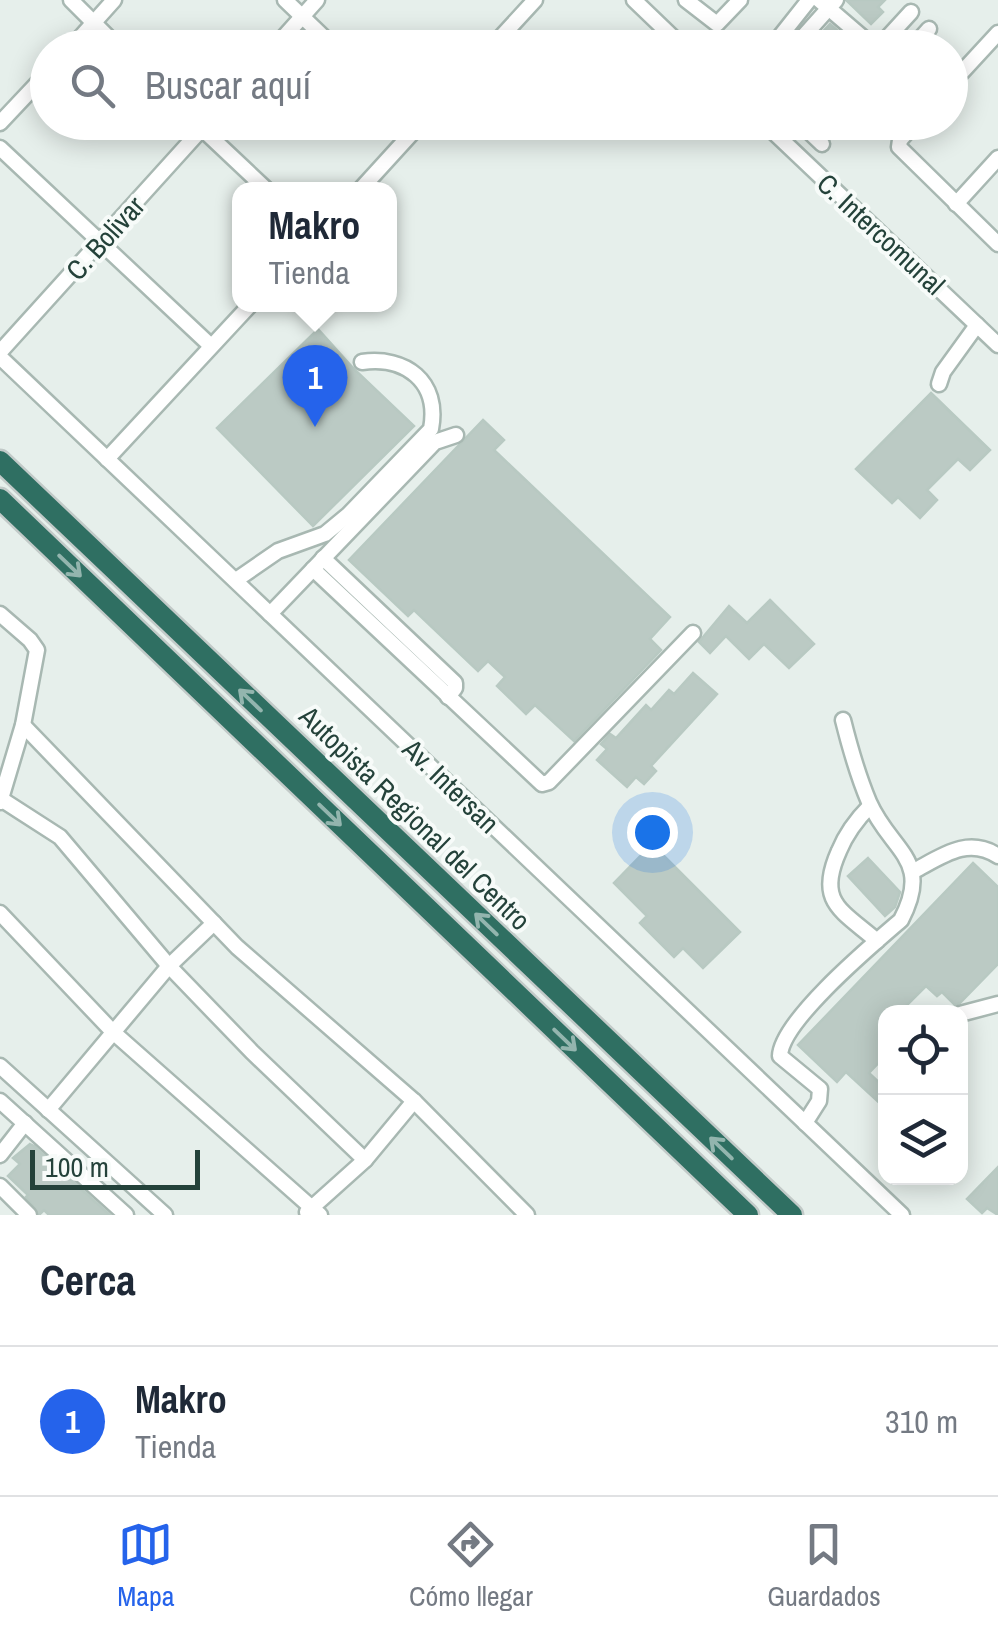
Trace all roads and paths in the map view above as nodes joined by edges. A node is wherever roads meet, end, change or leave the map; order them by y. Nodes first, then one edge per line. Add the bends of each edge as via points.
1 (71, 0) edge
2 (114, 0) edge
3 (284, 0) edge
4 (317, 0) edge
5 (535, 0) edge
6 (634, 0) edge
7 (686, 0) edge
8 (740, 0) edge
9 (809, 0) edge
10 (828, 3) edge
11 (910, 12) dead end
12 (302, 16) junction
13 (94, 23) junction
14 (87, 30) edge
15 (101, 30) edge
16 (290, 30) edge
17 (316, 30) edge
18 (508, 30) edge
19 (665, 30) edge
20 (785, 30) edge
21 (807, 30) edge
22 (857, 30) edge
23 (894, 30) edge
24 (998, 33) edge
25 (968, 65) edge
26 (30, 91) edge
27 (0, 123) edge
28 (189, 140) edge
29 (217, 140) edge
30 (404, 140) edge
31 (782, 140) edge
32 (818, 140) edge
33 (900, 140) edge
34 (822, 144) dead end
35 (0, 148) edge
36 (998, 158) edge
37 (259, 182) edge
38 (367, 182) edge
39 (956, 204) junction
40 (101, 242) junction
41 (998, 244) edge
42 (244, 312) edge
43 (978, 325) junction
44 (998, 345) edge
45 (211, 346) junction
46 (0, 354) edge
47 (362, 362) dead end
48 (939, 384) dead end
49 (456, 435) dead end
50 (107, 459) junction
51 (0, 461) edge
52 (0, 498) edge
53 (318, 564) junction
54 (236, 580) junction
55 (0, 614) edge
56 (270, 614) junction
57 (693, 633) dead end
58 (844, 720) dead end
59 (23, 725) junction
60 (3, 776) edge
61 (0, 800) edge
62 (870, 806) junction
63 (998, 856) edge
64 (914, 870) junction
65 (0, 913) edge
66 (214, 922) junction
67 (877, 940) junction
68 (169, 966) junction
69 (998, 1004) edge
70 (968, 1012) edge
71 (113, 1032) junction
72 (0, 1066) edge
73 (0, 1100) edge
74 (414, 1101) junction
75 (48, 1110) junction
76 (806, 1123) junction
77 (25, 1124) junction
78 (0, 1155) edge
79 (365, 1160) junction
80 (0, 1186) edge
81 (312, 1213) edge
82 (28, 1215) edge
83 (126, 1215) edge
84 (164, 1215) edge
85 (527, 1215) edge
86 (748, 1215) edge
87 (792, 1215) edge
88 (902, 1215) edge

1 - 13 street
2 - 13 street
3 - 12 street
4 - 12 street
5 - 18 street
6 - 19 street
7 - 8 street via 717,24
9 - 20 street
10 - 21 street
10 - 22 street
11 - 23 street
12 - 16 street
12 - 17 street
13 - 14 street
13 - 15 street
24 - 25 street
26 - 27 street
28 - 40 street, C. Bolivar
29 - 37 street
30 - 38 street
31 - 43 street, C. Intercomunal
32 - 34 street
33 - 39 street via 898,147
35 - 40 street
36 - 39 street
39 - 41 street
40 - 45 street
40 - 46 street, C. Bolivar
42 - 45 street
43 - 44 street, C. Intercomunal
43 - 48 street
45 - 50 street
46 - 50 street, Av. Intersan
47 - 54 street via 383,359 413,371 429,396 431,429 326,534 278,552
49 - 53 street via 435,442
50 - 54 street, Av. Intersan
87 -> 51 highway, Autopista Regional del Centro
52 -> 86 highway, Autopista Regional del Centro
53 - 56 street
53 - 57 street via 454,682 448,696 545,784
54 - 56 street, Av. Intersan
55 - 59 street via 37,650
56 - 76 street, Av. Intersan
58 - 62 street
59 - 60 street
59 - 66 street
60 - 61 street
61 - 68 street via 60,837
62 - 64 street
62 - 67 street via 846,834 828,874 840,909
63 - 64 street via 969,845
64 - 67 street via 912,900
65 - 71 street
66 - 68 street
66 - 74 street
67 - 76 street via 798,1017 781,1044 780,1056 820,1089
68 - 71 street
68 - 79 street
69 - 70 street
71 - 75 street
71 - 81 street
72 - 75 street
73 - 77 street
74 - 79 street
74 - 85 street
75 - 84 street
76 - 88 street, Av. Intersan
77 - 78 street
77 - 83 street
79 - 81 street
80 - 82 street

